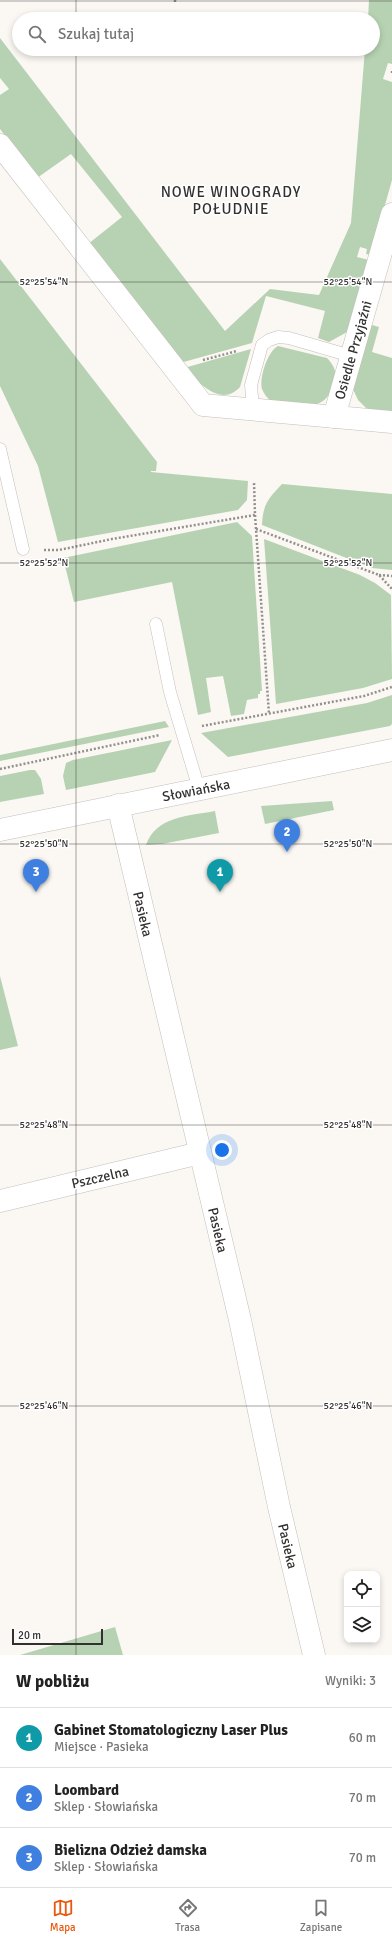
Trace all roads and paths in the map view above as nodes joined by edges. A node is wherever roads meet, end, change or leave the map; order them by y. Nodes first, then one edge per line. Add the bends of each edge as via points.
1 (0, 145) edge
2 (392, 214) edge
3 (262, 345) junction
4 (351, 356) junction
5 (173, 368) junction
6 (252, 409) junction
7 (334, 417) junction
8 (392, 422) edge
9 (0, 449) edge
10 (254, 482) dead end
11 (255, 515) junction
12 (256, 529) junction
13 (23, 550) dead end
14 (59, 550) dead end
15 (379, 575) junction
16 (392, 576) edge
17 (392, 589) edge
18 (156, 624) dead end
19 (392, 687) edge
20 (269, 714) junction
21 (183, 730) junction
22 (392, 750) edge
23 (0, 769) edge
24 (199, 789) junction
25 (118, 805) junction
26 (0, 830) edge
27 (200, 1153) junction
28 (0, 1201) edge
29 (314, 1655) edge

1 - 5 street
2 - 4 street, Osiedle Przyjaźni
3 - 4 lane via 278,337 289,338
3 - 5 path
3 - 6 lane via 251,385
4 - 7 street, Osiedle Przyjaźni
5 - 6 street, Osiedle Przyjaźni via 203,405
6 - 7 street, Osiedle Przyjaźni
7 - 8 street, Osiedle Przyjaźni
9 - 13 lane
10 - 11 path
11 - 12 path
11 - 14 path
12 - 15 path
12 - 20 path
15 - 16 path
15 - 17 path
18 - 21 lane via 170,692
19 - 20 path via 364,696
20 - 21 path
21 - 23 path
21 - 24 lane
22 - 24 street, Słowiańska
24 - 25 street, Słowiańska
25 - 26 street, Słowiańska
25 - 27 street, Pasieka
27 - 28 street, Pszczelna
27 - 29 street, Pasieka via 242,1328 279,1507

